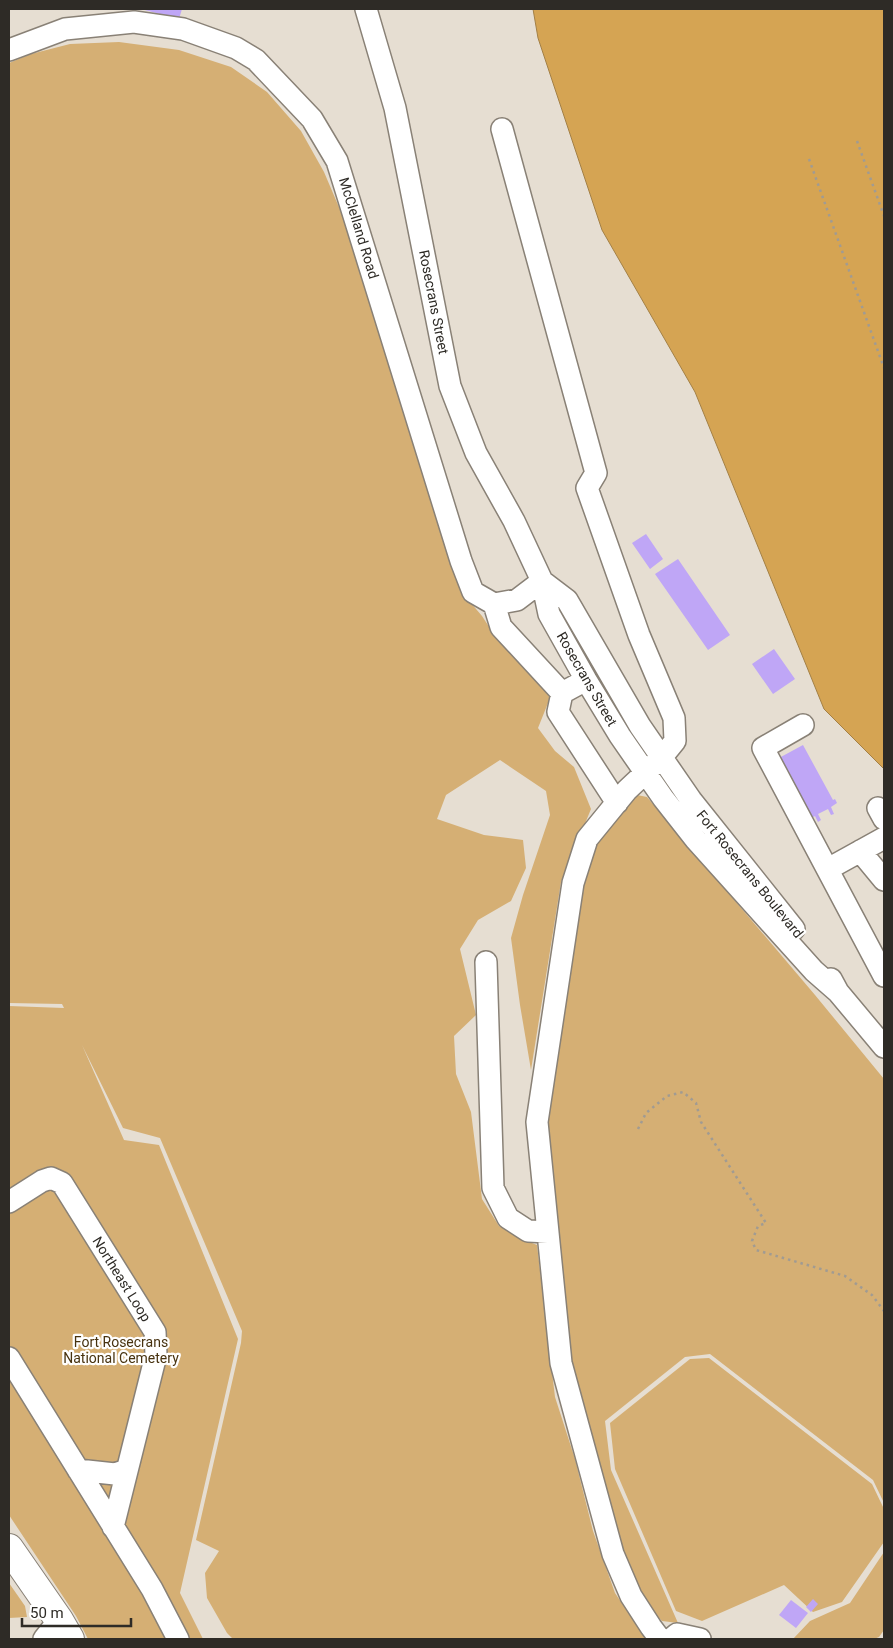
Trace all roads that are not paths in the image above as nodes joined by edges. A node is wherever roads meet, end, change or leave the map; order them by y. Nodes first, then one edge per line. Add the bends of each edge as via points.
1 (366, 9) edge
2 (9, 50) edge
3 (502, 129) dead end
4 (542, 581) junction
5 (494, 604) junction
6 (586, 680) junction
7 (562, 693) junction
8 (803, 725) dead end
9 (662, 757) junction
10 (645, 772) junction
11 (617, 803) junction
12 (884, 838) edge
13 (860, 851) junction
14 (828, 869) junction
15 (884, 880) edge
16 (486, 962) dead end
17 (884, 976) edge
18 (838, 992) junction
19 (884, 1047) edge
20 (9, 1202) edge
21 (548, 1232) junction
22 (9, 1358) edge
23 (128, 1466) junction
24 (78, 1470) junction
25 (114, 1527) junction
26 (9, 1548) edge
27 (58, 1633) edge
28 (178, 1639) edge
29 (660, 1639) edge
30 (672, 1639) edge
31 (700, 1639) edge

1 - 4 street, Rosecrans Street via 395,108 450,386 476,453
2 - 5 street, McClelland Road via 65,29 134,22 184,30 236,48 256,60 312,119 337,161 461,561 473,592
3 - 9 street via 596,473 587,488 639,635 674,718 675,741
4 - 5 street via 517,600
4 - 6 street, Rosecrans Street via 549,614
4 - 9 street, Rosecrans Street via 567,600 640,726
5 - 7 street via 501,627
6 - 7 street
6 - 10 street, Rosecrans Street
7 - 11 street via 558,712
8 - 14 street via 763,748
9 - 10 street
9 - 18 street, Fort Rosecrans Boulevard via 691,800 822,965
10 - 11 street
10 - 18 street, Fort Rosecrans Boulevard via 696,840 814,971
11 - 21 street via 587,839 573,883 537,1122
12 - 13 street
13 - 14 street
13 - 15 street
14 - 17 street
16 - 21 street via 493,1188 508,1218 528,1232
18 - 19 street, Fort Rosecrans Boulevard
20 - 23 street, Northeast Loop via 42,1181 51,1178 62,1183 156,1332 156,1355
21 - 29 street via 561,1363 613,1554 631,1596
22 - 24 street
23 - 24 street via 115,1474
23 - 25 street, Northeast Loop
24 - 25 street
25 - 28 street
26 - 27 main road
30 - 31 street via 677,1634

